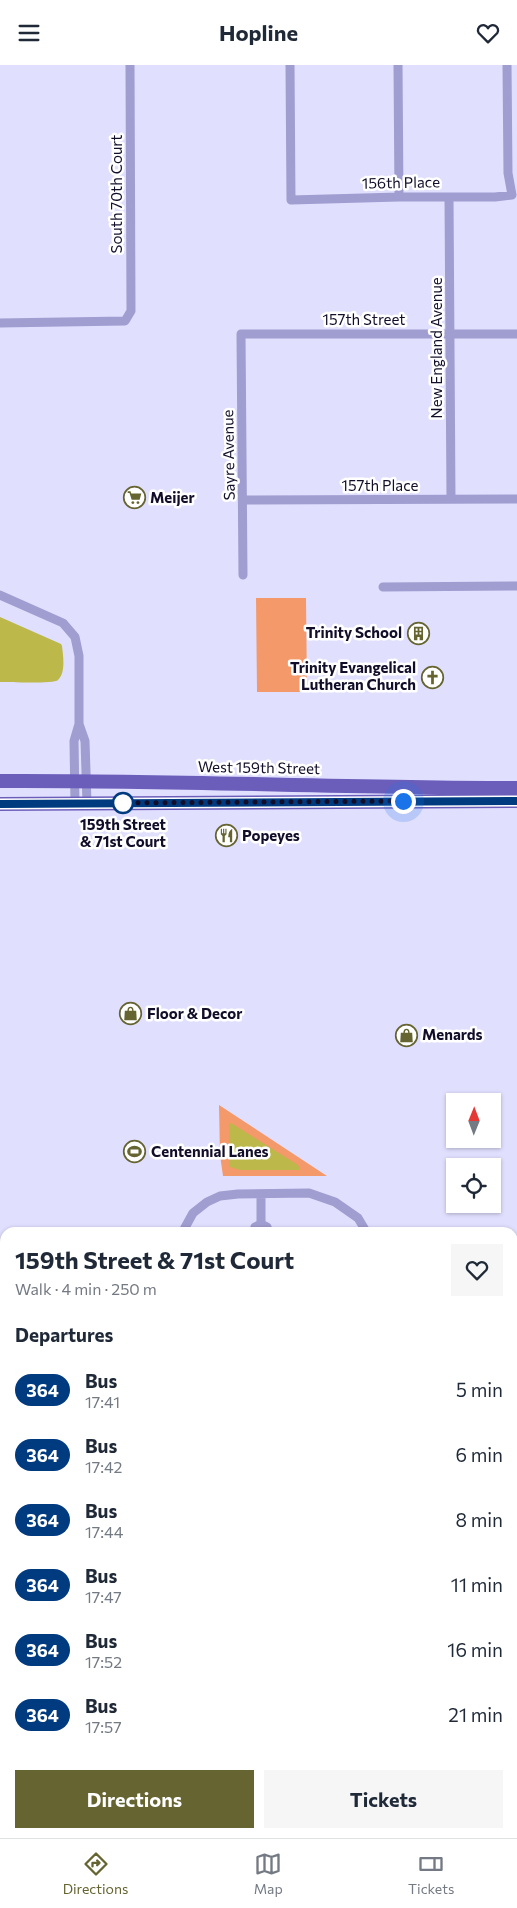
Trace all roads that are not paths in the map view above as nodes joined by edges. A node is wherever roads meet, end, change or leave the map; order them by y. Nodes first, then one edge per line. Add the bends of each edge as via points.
1 (130, 65) edge
2 (290, 65) edge
3 (398, 65) edge
4 (507, 65) edge
5 (399, 197) junction
6 (449, 197) junction
7 (0, 323) edge
8 (241, 334) joint
9 (450, 334) junction
10 (517, 334) edge
11 (451, 499) junction
12 (517, 499) edge
13 (243, 500) junction
14 (243, 575) dead end
15 (517, 586) edge
16 (383, 587) dead end
17 (0, 595) edge
18 (0, 781) edge
19 (81, 782) junction
20 (517, 787) edge
21 (517, 801) edge
22 (81, 803) junction
23 (0, 804) edge
24 (261, 1194) junction
25 (261, 1224) junction
26 (185, 1227) edge
27 (255, 1227) edge
28 (268, 1227) edge
29 (363, 1227) edge

1 - 7 street, South 70th Court via 131,311 125,321
2 - 5 street, 156th Place via 291,200
3 - 5 street
4 - 6 street, 156th Place via 508,173 512,195
5 - 6 street, 156th Place
6 - 9 street, New England Avenue
8 - 9 street, 157th Street
8 - 13 street, Sayre Avenue
9 - 10 street, 157th Street
9 - 11 street, New England Avenue
11 - 12 street, 157th Place
11 - 13 street, 157th Place
13 - 14 street, Sayre Avenue
15 - 16 street
17 - 19 street via 57,619 72,631 77,641 80,724 85,741
18 - 19 main road, West 159th Street
19 - 20 main road, West 159th Street
19 - 22 street
21 - 22 main road
22 - 23 main road
24 - 25 street
24 - 26 street via 228,1194 213,1199 193,1213
24 - 29 street via 309,1193 335,1202 358,1218
25 - 27 street
25 - 28 street

